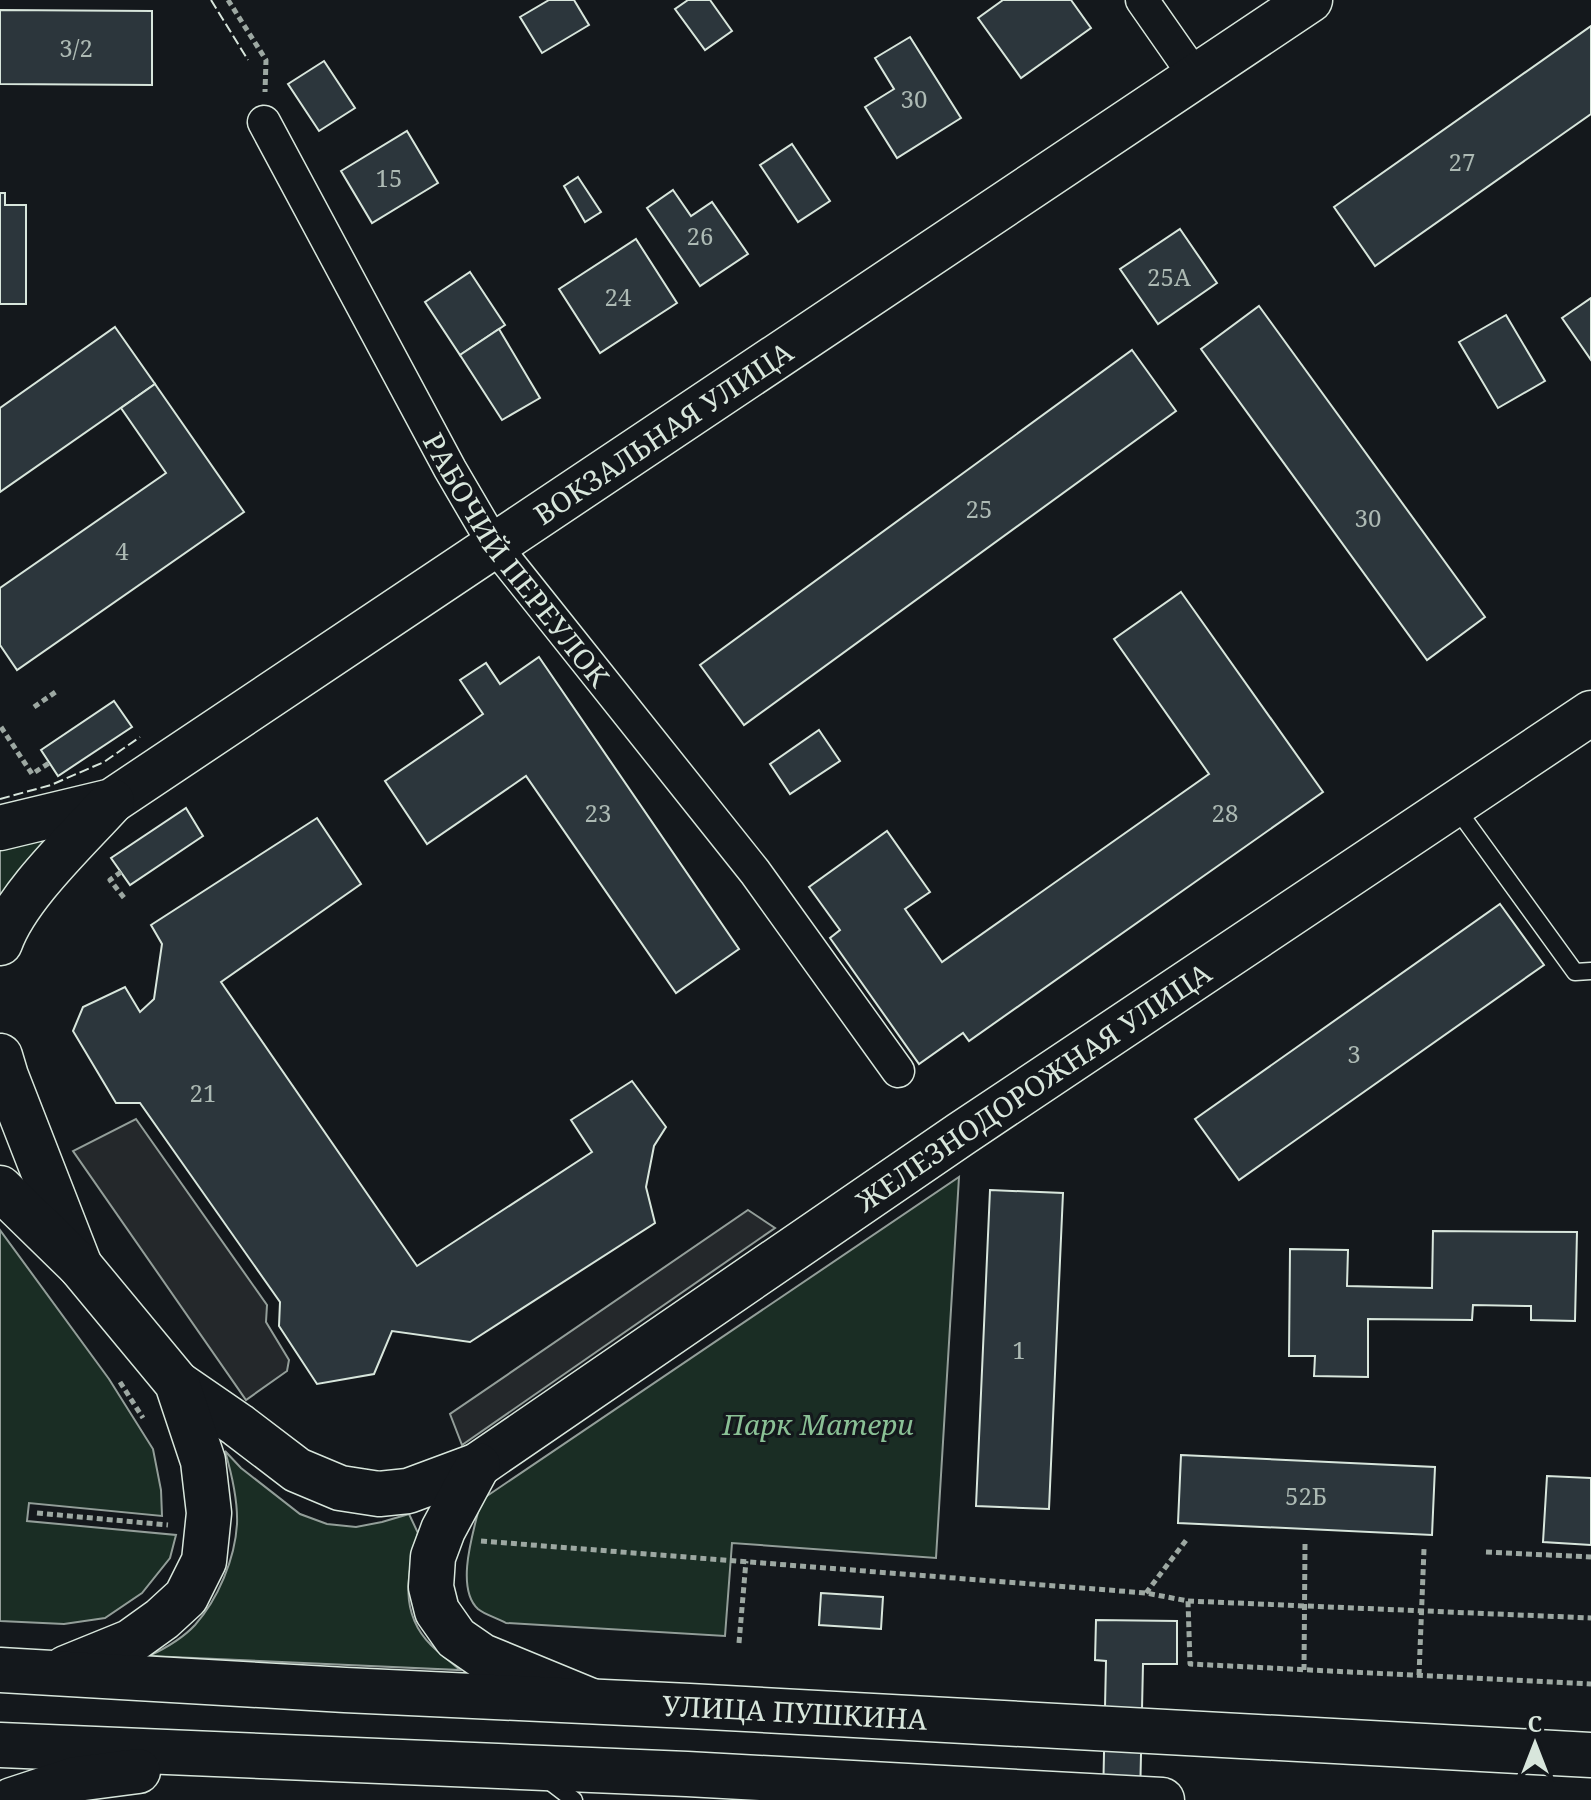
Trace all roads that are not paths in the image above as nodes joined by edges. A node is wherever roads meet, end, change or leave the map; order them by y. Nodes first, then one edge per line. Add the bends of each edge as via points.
1 (1142, 0) edge
2 (1310, 0) edge
3 (1195, 76) junction
4 (264, 122) road end
5 (495, 546) junction
6 (1591, 713) edge
7 (112, 801) junction
8 (1454, 805) junction
9 (0, 828) edge
10 (0, 943) edge
11 (1591, 971) edge
12 (0, 1056) edge
13 (898, 1071) dead end
14 (0, 1188) edge
15 (80, 1266) junction
16 (177, 1383) junction
17 (478, 1465) junction
18 (0, 1670) edge
19 (56, 1672) junction
20 (592, 1701) junction
21 (0, 1745) edge
22 (255, 1755) junction
23 (1591, 1755) edge
24 (531, 1767) junction
25 (12, 1800) edge
26 (574, 1800) edge
27 (1162, 1800) edge

1 - 3 street
2 - 3 main road, ВОКЗАЛЬНАЯ УЛИЦА
3 - 5 main road, ВОКЗАЛЬНАЯ УЛИЦА
4 - 5 street, РАБОЧИЙ ПЕРЕУЛОК
5 - 7 main road, ВОКЗАЛЬНАЯ УЛИЦА
5 - 13 street, РАБОЧИЙ ПЕРЕУЛОК via 755,872
6 - 8 main road, ЖЕЛЕЗНОДОРОЖНАЯ УЛИЦА
7 - 9 main road, ВОКЗАЛЬНАЯ УЛИЦА
7 - 10 main road via 30,892
8 - 11 lane via 1575,972
8 - 17 main road, ЖЕЛЕЗНОДОРОЖНАЯ УЛИЦА
12 - 15 main road
14 - 15 main road
15 - 16 main road
16 - 17 main road via 297,1470 340,1488 379,1494 408,1491
16 - 19 main road via 203,1461 209,1513 204,1561 186,1597 162,1619 130,1642
17 - 20 main road via 433,1557 431,1587 437,1611 456,1638 482,1656
18 - 19 main road, УЛИЦА ПУШКИНА
19 - 20 main road, УЛИЦА ПУШКИНА
20 - 23 main road, УЛИЦА ПУШКИНА
21 - 22 main road
22 - 24 main road
22 - 25 main road via 76,1779
24 - 26 lane
24 - 27 main road via 756,1783

